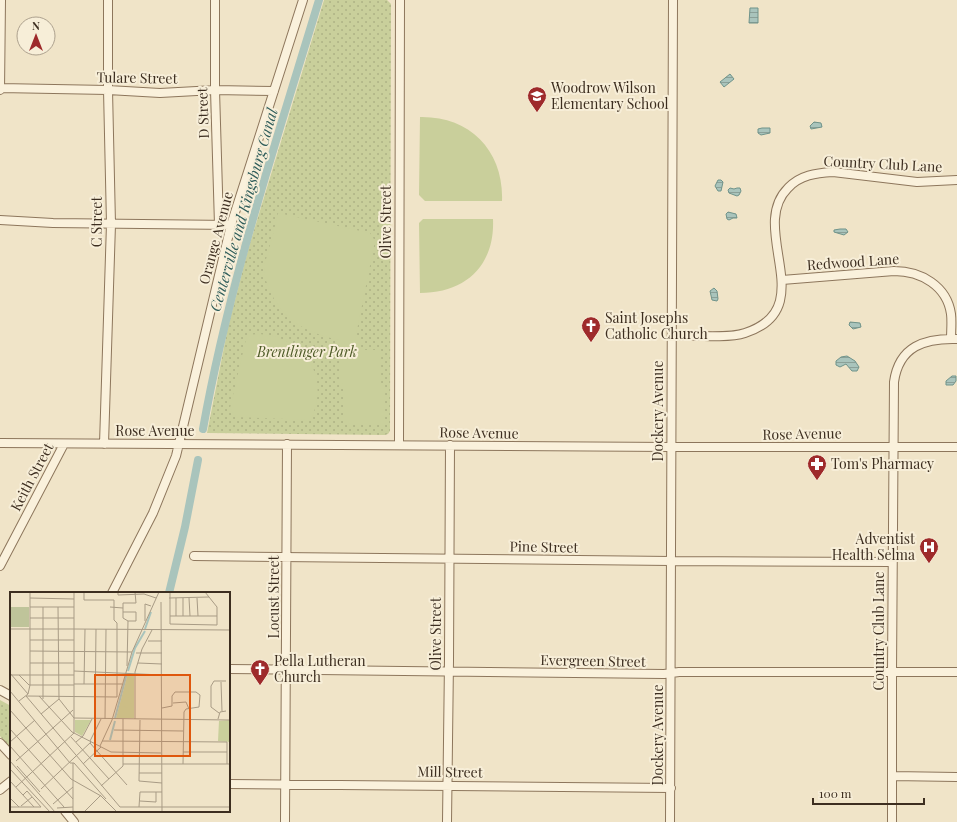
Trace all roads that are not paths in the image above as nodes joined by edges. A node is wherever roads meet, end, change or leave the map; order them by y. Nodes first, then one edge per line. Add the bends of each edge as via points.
1 (1, 0) edge
2 (108, 0) edge
3 (215, 0) edge
4 (303, 0) edge
5 (400, 0) edge
6 (673, 0) edge
7 (0, 89) edge
8 (108, 90) junction
9 (215, 90) junction
10 (274, 91) junction
11 (957, 180) edge
12 (0, 220) edge
13 (110, 224) junction
14 (219, 225) junction
15 (231, 225) junction
16 (782, 280) junction
17 (672, 334) junction
18 (954, 339) edge
19 (0, 443) edge
20 (64, 444) junction
21 (104, 444) junction
22 (179, 444) junction
23 (287, 444) junction
24 (399, 445) junction
25 (450, 445) junction
26 (894, 446) junction
27 (957, 446) edge
28 (672, 447) junction
29 (194, 556) dead end
30 (287, 557) junction
31 (450, 559) junction
32 (671, 561) junction
33 (892, 562) junction
34 (0, 566) edge
35 (113, 592) edge
36 (230, 669) edge
37 (286, 670) junction
38 (449, 672) junction
39 (892, 672) junction
40 (957, 672) edge
41 (671, 673) junction
42 (0, 690) edge
43 (10, 695) edge
44 (0, 743) edge
45 (10, 754) edge
46 (892, 776) junction
47 (957, 777) edge
48 (10, 782) edge
49 (230, 784) edge
50 (286, 784) junction
51 (448, 786) junction
52 (671, 788) junction
53 (0, 790) edge
54 (66, 812) edge
55 (74, 822) edge
56 (285, 822) edge
57 (447, 822) edge
58 (670, 822) edge
59 (892, 822) edge

1 - 7 street
2 - 8 street, C Street
3 - 9 street, D Street
4 - 10 street, Orange Avenue
5 - 24 street, Olive Street
6 - 17 street, Dockery Avenue
7 - 8 street, Tulare Street
8 - 9 street, Tulare Street via 160,93
8 - 13 street, C Street
9 - 10 street, Tulare Street
9 - 14 street, D Street
10 - 15 street, Orange Avenue
11 - 16 street, Country Club Lane via 918,182 833,172 811,174 795,182 779,199 775,213
12 - 13 street
13 - 14 street
13 - 21 street, C Street
14 - 15 street
15 - 22 street, Orange Avenue
16 - 17 street, Country Club Lane via 781,300 777,308 769,319 757,328 736,335
16 - 18 street, Redwood Lane via 894,271 920,275 933,283 947,301
17 - 28 street, Dockery Avenue
18 - 26 street, Country Club Lane via 924,342 907,354 900,364 894,382
19 - 20 street, Rose Avenue
20 - 21 street, Rose Avenue
20 - 34 street, Keith Street
21 - 22 street, Rose Avenue
22 - 23 street, Rose Avenue
22 - 35 street, Orange Avenue via 153,513
23 - 24 street, Rose Avenue
23 - 30 street, Locust Street
24 - 25 street, Rose Avenue
25 - 28 street, Rose Avenue
25 - 31 street, Olive Street
26 - 27 street, Rose Avenue
26 - 28 street, Rose Avenue
26 - 33 street, Country Club Lane
28 - 32 street, Dockery Avenue
29 - 30 street, Pine Street
30 - 31 street, Pine Street
30 - 37 street, Locust Street
31 - 32 street, Pine Street
31 - 38 street, Olive Street
32 - 33 street, Pine Street
32 - 41 street, Dockery Avenue
33 - 39 street, Country Club Lane
36 - 37 street, Evergreen Street
37 - 38 street, Evergreen Street
37 - 50 street, Locust Street
38 - 41 street, Evergreen Street
38 - 51 street, Olive Street
39 - 40 street, Evergreen Street
39 - 41 street, Evergreen Street
39 - 46 street, Country Club Lane
41 - 52 street, Dockery Avenue
42 - 43 street
44 - 45 street
46 - 47 street
46 - 59 street, Country Club Lane
48 - 53 street
49 - 50 street, Mill Street
50 - 51 street, Mill Street
50 - 56 street, Locust Street
51 - 52 street, Mill Street
51 - 57 street, Olive Street
52 - 58 street, Dockery Avenue
54 - 55 street

